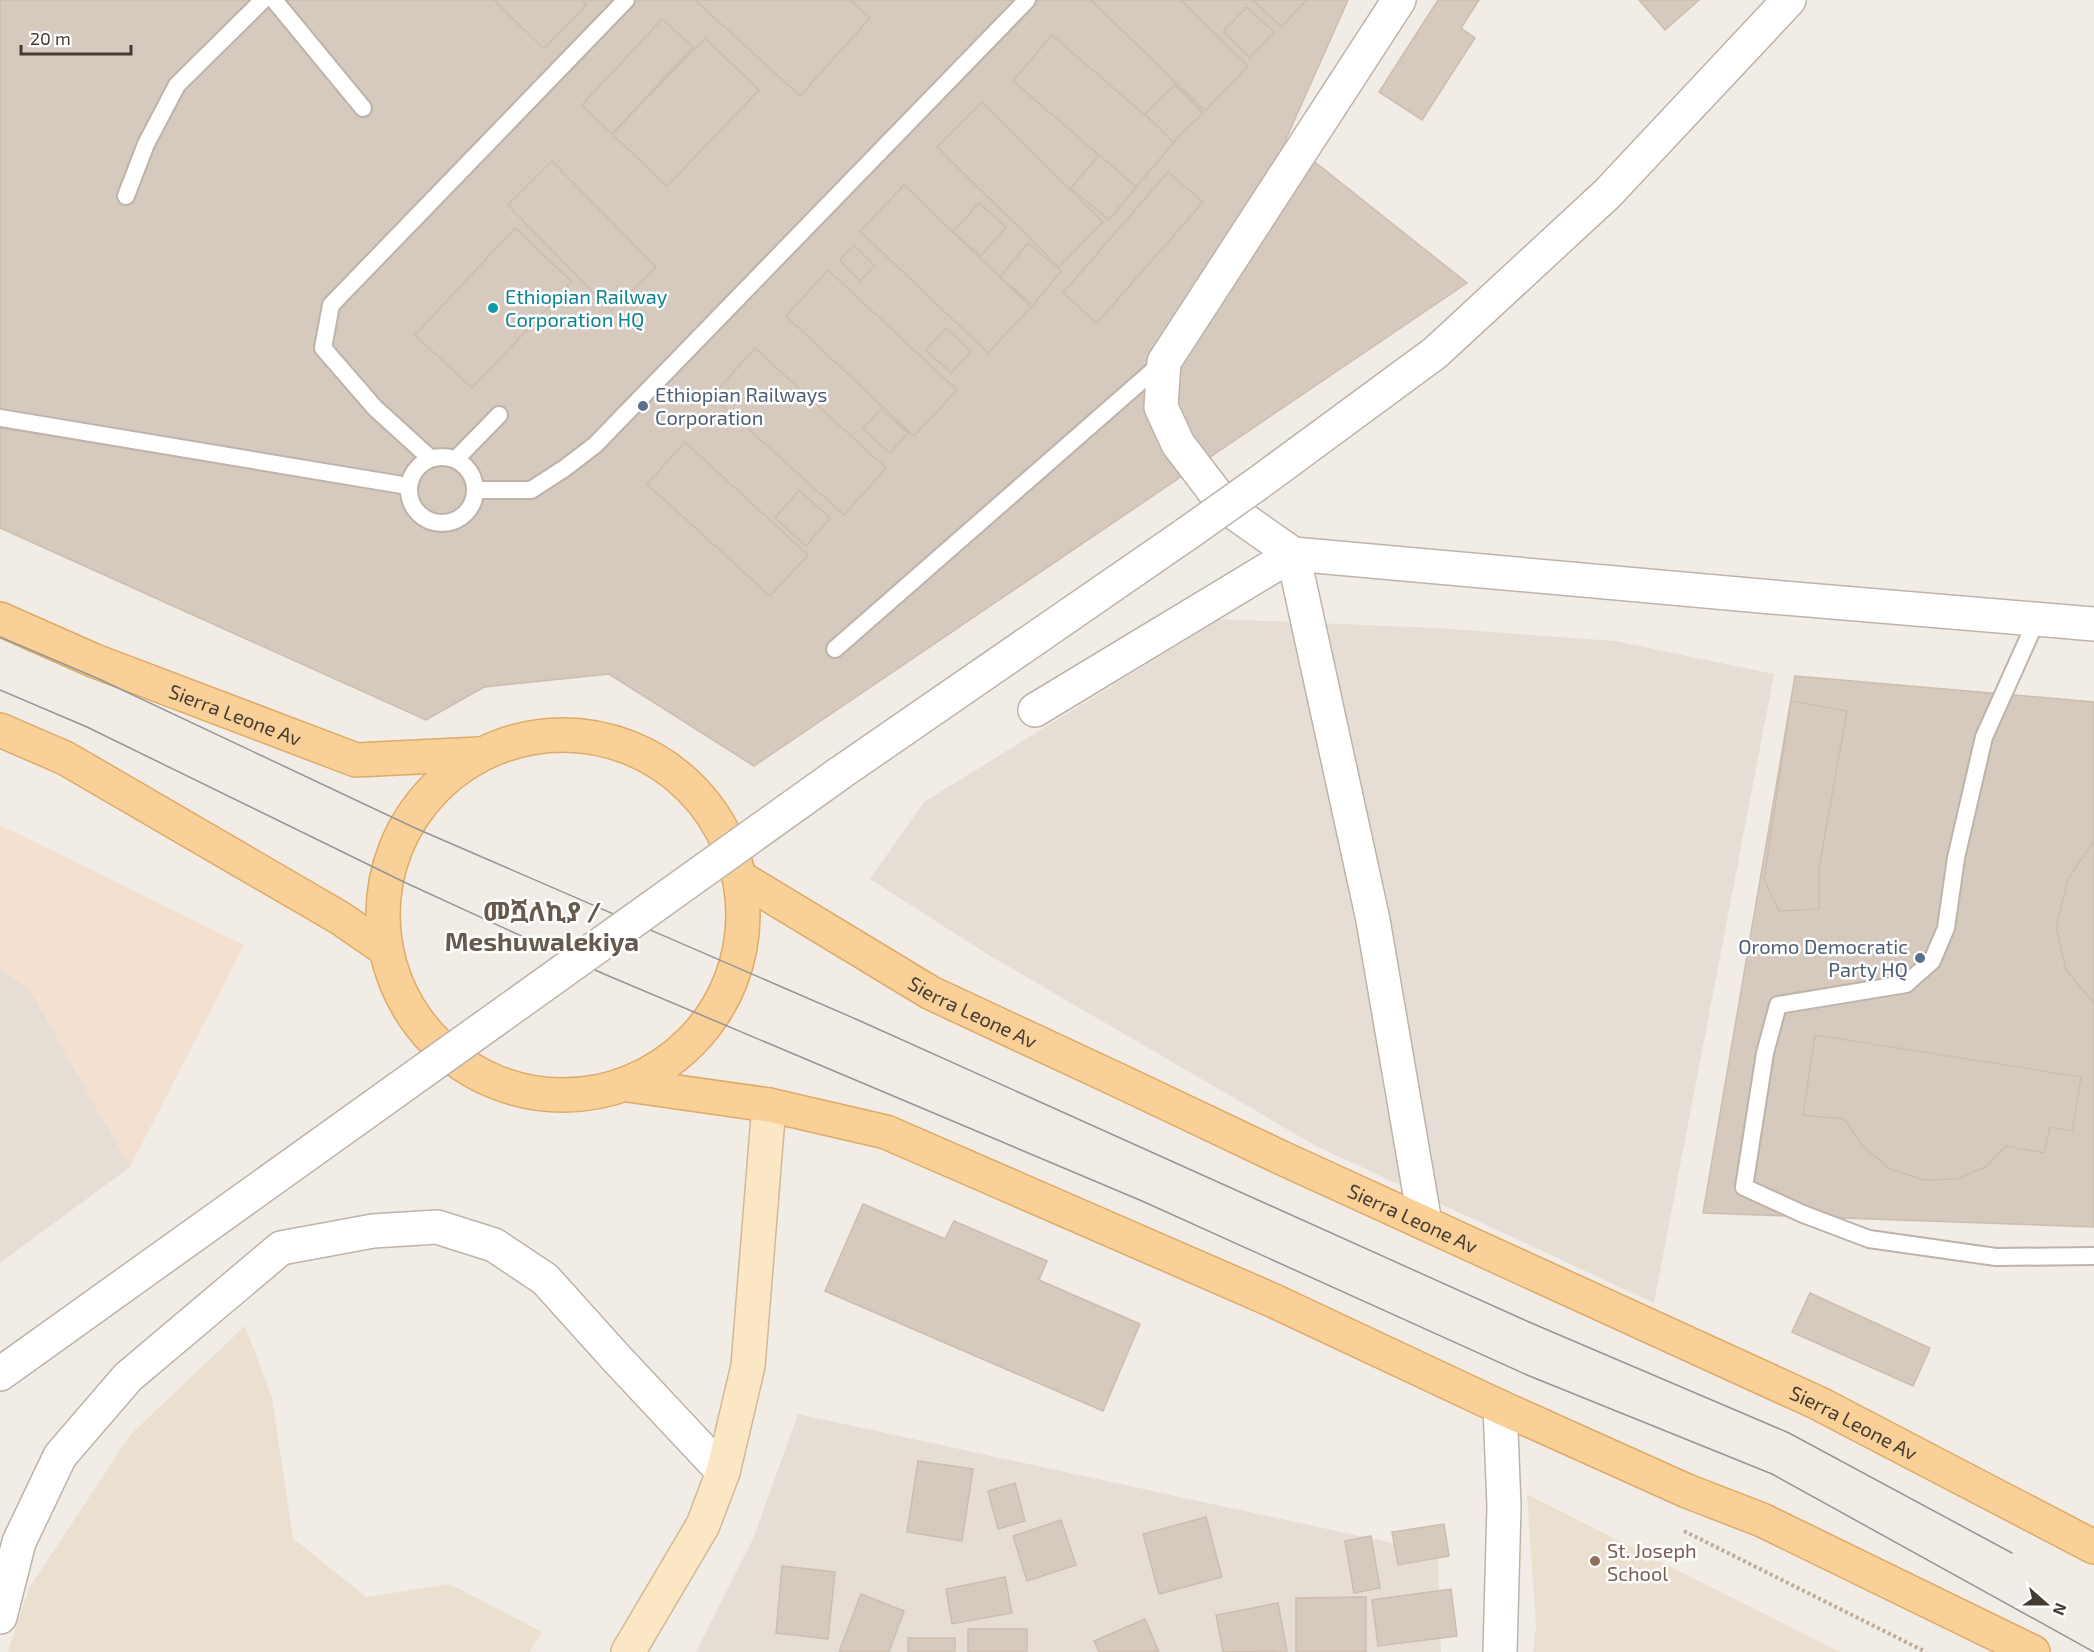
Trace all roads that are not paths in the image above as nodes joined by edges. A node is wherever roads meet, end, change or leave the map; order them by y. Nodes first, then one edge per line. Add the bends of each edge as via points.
1 (263, 0) edge
2 (274, 0) edge
3 (626, 0) edge
4 (1028, 0) edge
5 (1399, 0) edge
6 (1789, 0) edge
7 (363, 108) dead end
8 (126, 196) dead end
9 (1164, 362) junction
10 (499, 415) dead end
11 (0, 418) edge
12 (430, 458) junction
13 (456, 459) junction
14 (408, 486) junction
15 (476, 490) junction
16 (1293, 554) junction
17 (2037, 619) junction
18 (0, 620) edge
19 (2094, 624) edge
20 (834, 649) dead end
21 (1035, 710) dead end
22 (0, 730) edge
23 (479, 754) junction
24 (741, 878) junction
25 (385, 950) junction
26 (628, 1085) junction
27 (769, 1105) junction
28 (1425, 1223) junction
29 (2094, 1256) edge
30 (0, 1374) edge
31 (1500, 1407) junction
32 (723, 1472) junction
33 (2094, 1546) edge
34 (0, 1617) edge
35 (628, 1652) edge
36 (1500, 1652) edge
37 (2033, 1652) edge

1 - 8 lane via 177,85 146,144
2 - 7 lane
3 - 12 lane via 331,305 323,348 375,408
4 - 15 lane via 595,445 531,490
5 - 9 street
6 - 30 street, bridge via 1607,194 1435,353 1257,484 840,773
9 - 16 street via 1161,407 1178,444 1226,507
9 - 20 lane
10 - 13 lane
11 - 14 lane
12 - 13 lane
12 - 14 lane via 419,465
13 - 15 lane via 467,466
14 - 15 lane via 417,513 441,524 465,514
16 - 17 street
16 - 21 street
16 - 28 street via 1372,920
17 - 19 street
17 - 29 lane via 1984,737 1956,858 1946,928 1932,961 1906,984 1778,1005 1744,1187 1869,1239 1996,1257
18 - 23 main road, Sierra Leone Av via 95,661 356,760
22 - 25 main road via 65,758 340,918
23 - 24 main road via 543,734 610,739 670,768 715,816
23 - 25 main road via 433,789 400,836 384,892
24 - 26 main road via 743,942 722,1002 682,1052
24 - 28 main road, Sierra Leone Av via 931,993
25 - 26 main road via 416,1022 474,1075 550,1097
26 - 27 main road
27 - 31 main road via 886,1132 1272,1300
27 - 32 street via 748,1366
28 - 33 main road, Sierra Leone Av via 1818,1402
31 - 36 street via 1504,1506
31 - 37 main road via 1687,1491 1762,1520
32 - 34 street via 545,1279 494,1245 437,1227 373,1231 281,1248 128,1377 60,1456 20,1542
32 - 35 street via 703,1525

